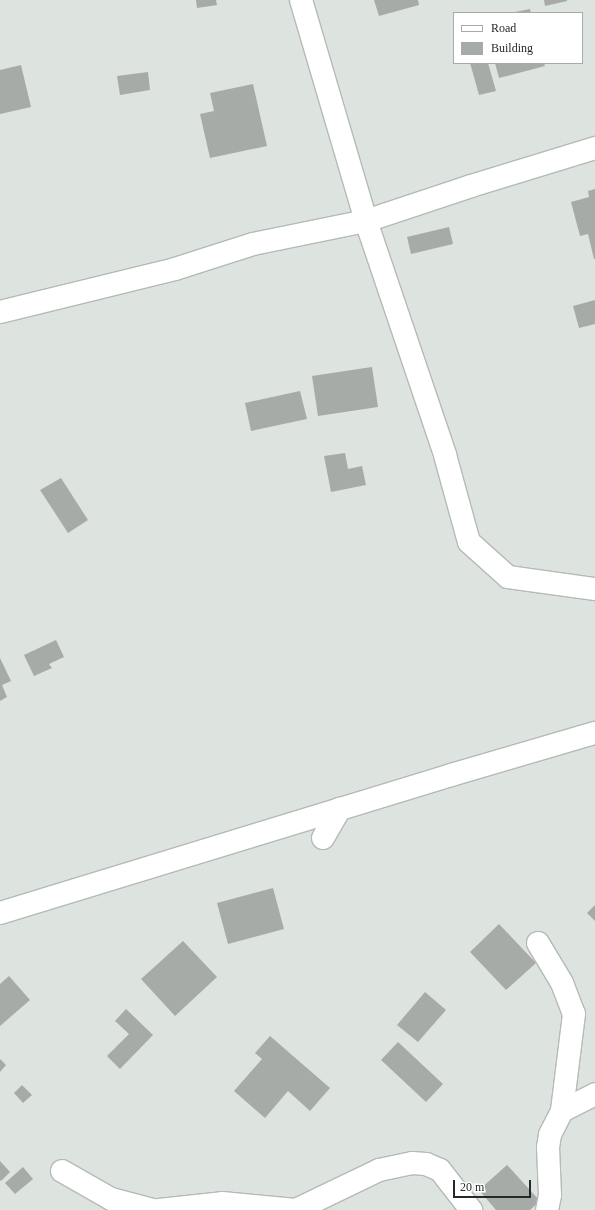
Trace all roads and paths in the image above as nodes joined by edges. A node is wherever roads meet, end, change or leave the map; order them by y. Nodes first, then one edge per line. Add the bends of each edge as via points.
1 (302, 0) edge
2 (595, 148) edge
3 (366, 221) junction
4 (0, 312) edge
5 (595, 589) edge
6 (595, 733) edge
7 (340, 808) junction
8 (323, 838) dead end
9 (0, 913) edge
10 (538, 943) dead end
11 (595, 1094) edge
12 (562, 1111) junction
13 (62, 1171) dead end
14 (153, 1210) edge
15 (160, 1210) edge
16 (471, 1210) edge
17 (547, 1210) edge

1 - 3 street
2 - 3 street
3 - 4 street via 253,244 175,269
3 - 5 street via 445,455 469,542 508,577
6 - 7 street
7 - 8 street
7 - 9 street
10 - 12 street via 562,983 574,1014
11 - 12 street
12 - 17 street via 548,1147 550,1195
13 - 14 street via 111,1199
15 - 16 street via 222,1203 296,1210 379,1170 412,1163 426,1164 440,1170

